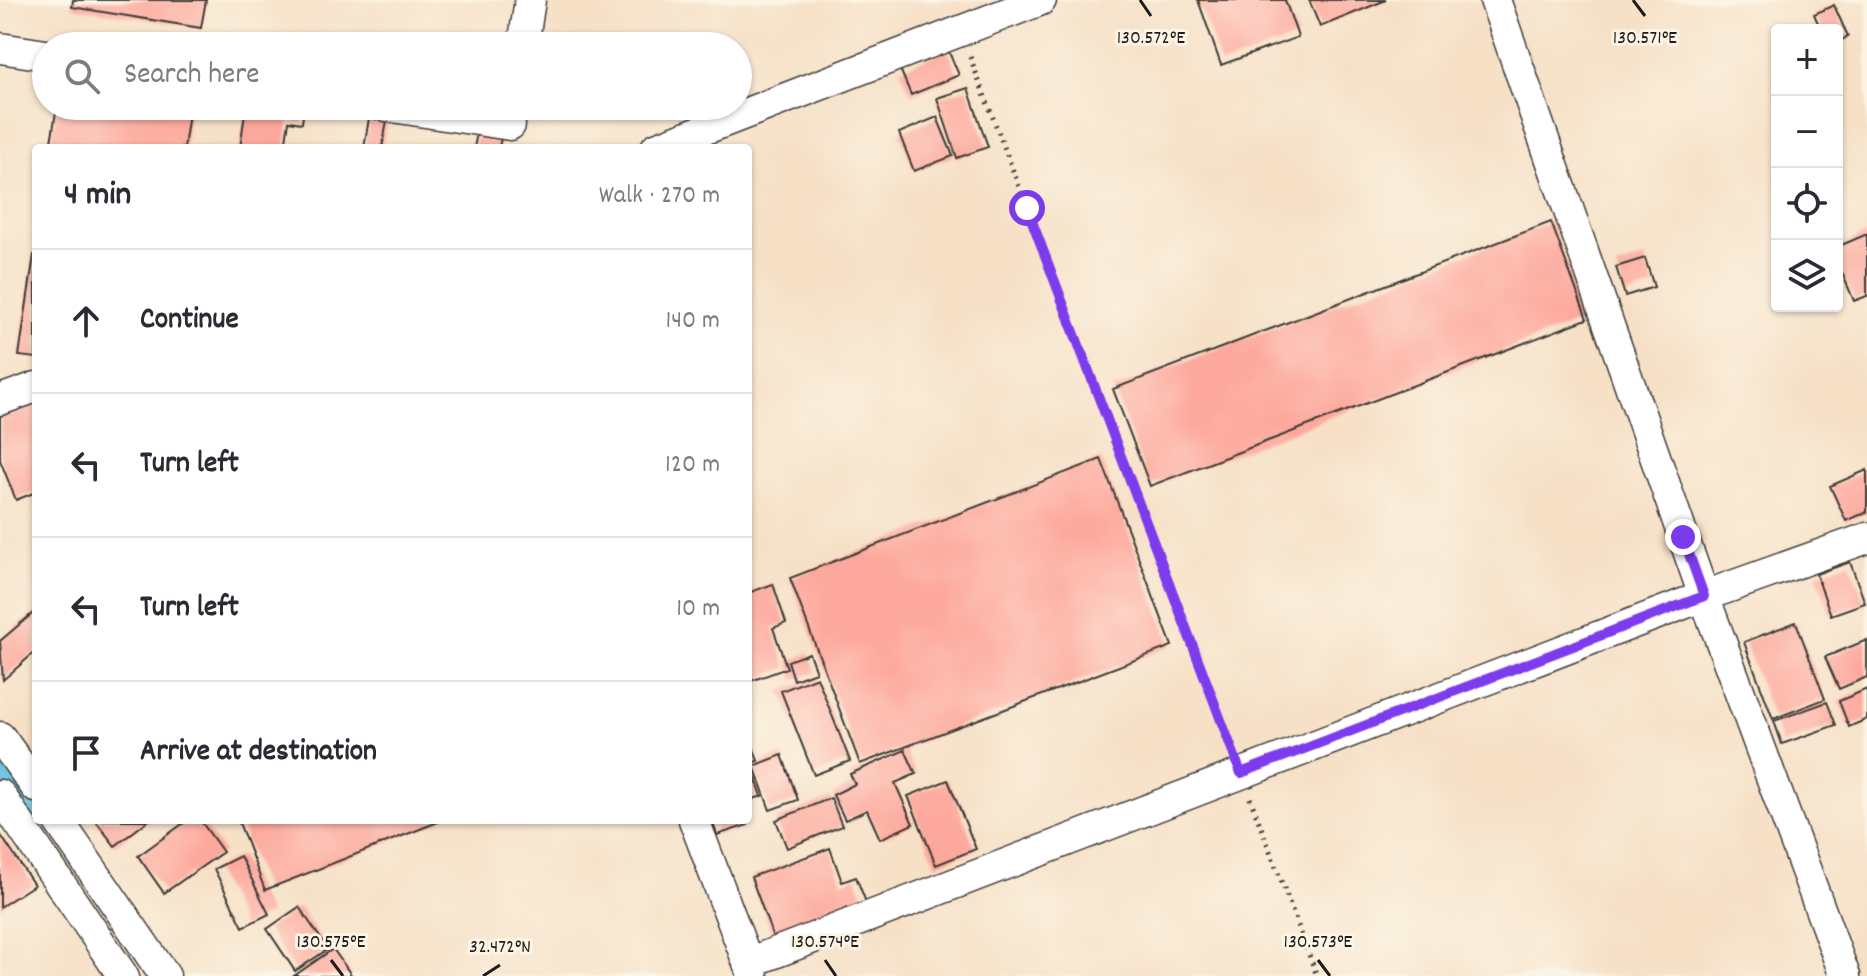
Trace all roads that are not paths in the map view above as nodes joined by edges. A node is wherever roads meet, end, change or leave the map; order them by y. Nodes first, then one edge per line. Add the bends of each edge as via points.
1 (530, 0) edge
2 (1041, 0) edge
3 (1495, 0) edge
4 (525, 32) edge
5 (0, 48) edge
6 (32, 53) edge
7 (752, 111) edge
8 (474, 120) edge
9 (728, 120) edge
10 (511, 126) edge
11 (666, 144) edge
12 (32, 388) edge
13 (0, 400) edge
14 (1867, 538) edge
15 (1704, 596) junction
16 (0, 737) edge
17 (32, 781) edge
18 (0, 795) edge
19 (61, 824) edge
20 (696, 824) edge
21 (751, 970) edge
22 (123, 976) edge
23 (165, 976) edge
24 (1845, 976) edge

1 - 4 street
2 - 7 street
3 - 15 street
5 - 6 street
8 - 10 street
9 - 11 street
12 - 13 street
14 - 15 street
15 - 21 street via 1241,773
15 - 24 street
16 - 17 street
18 - 22 street
19 - 23 street
20 - 21 street

